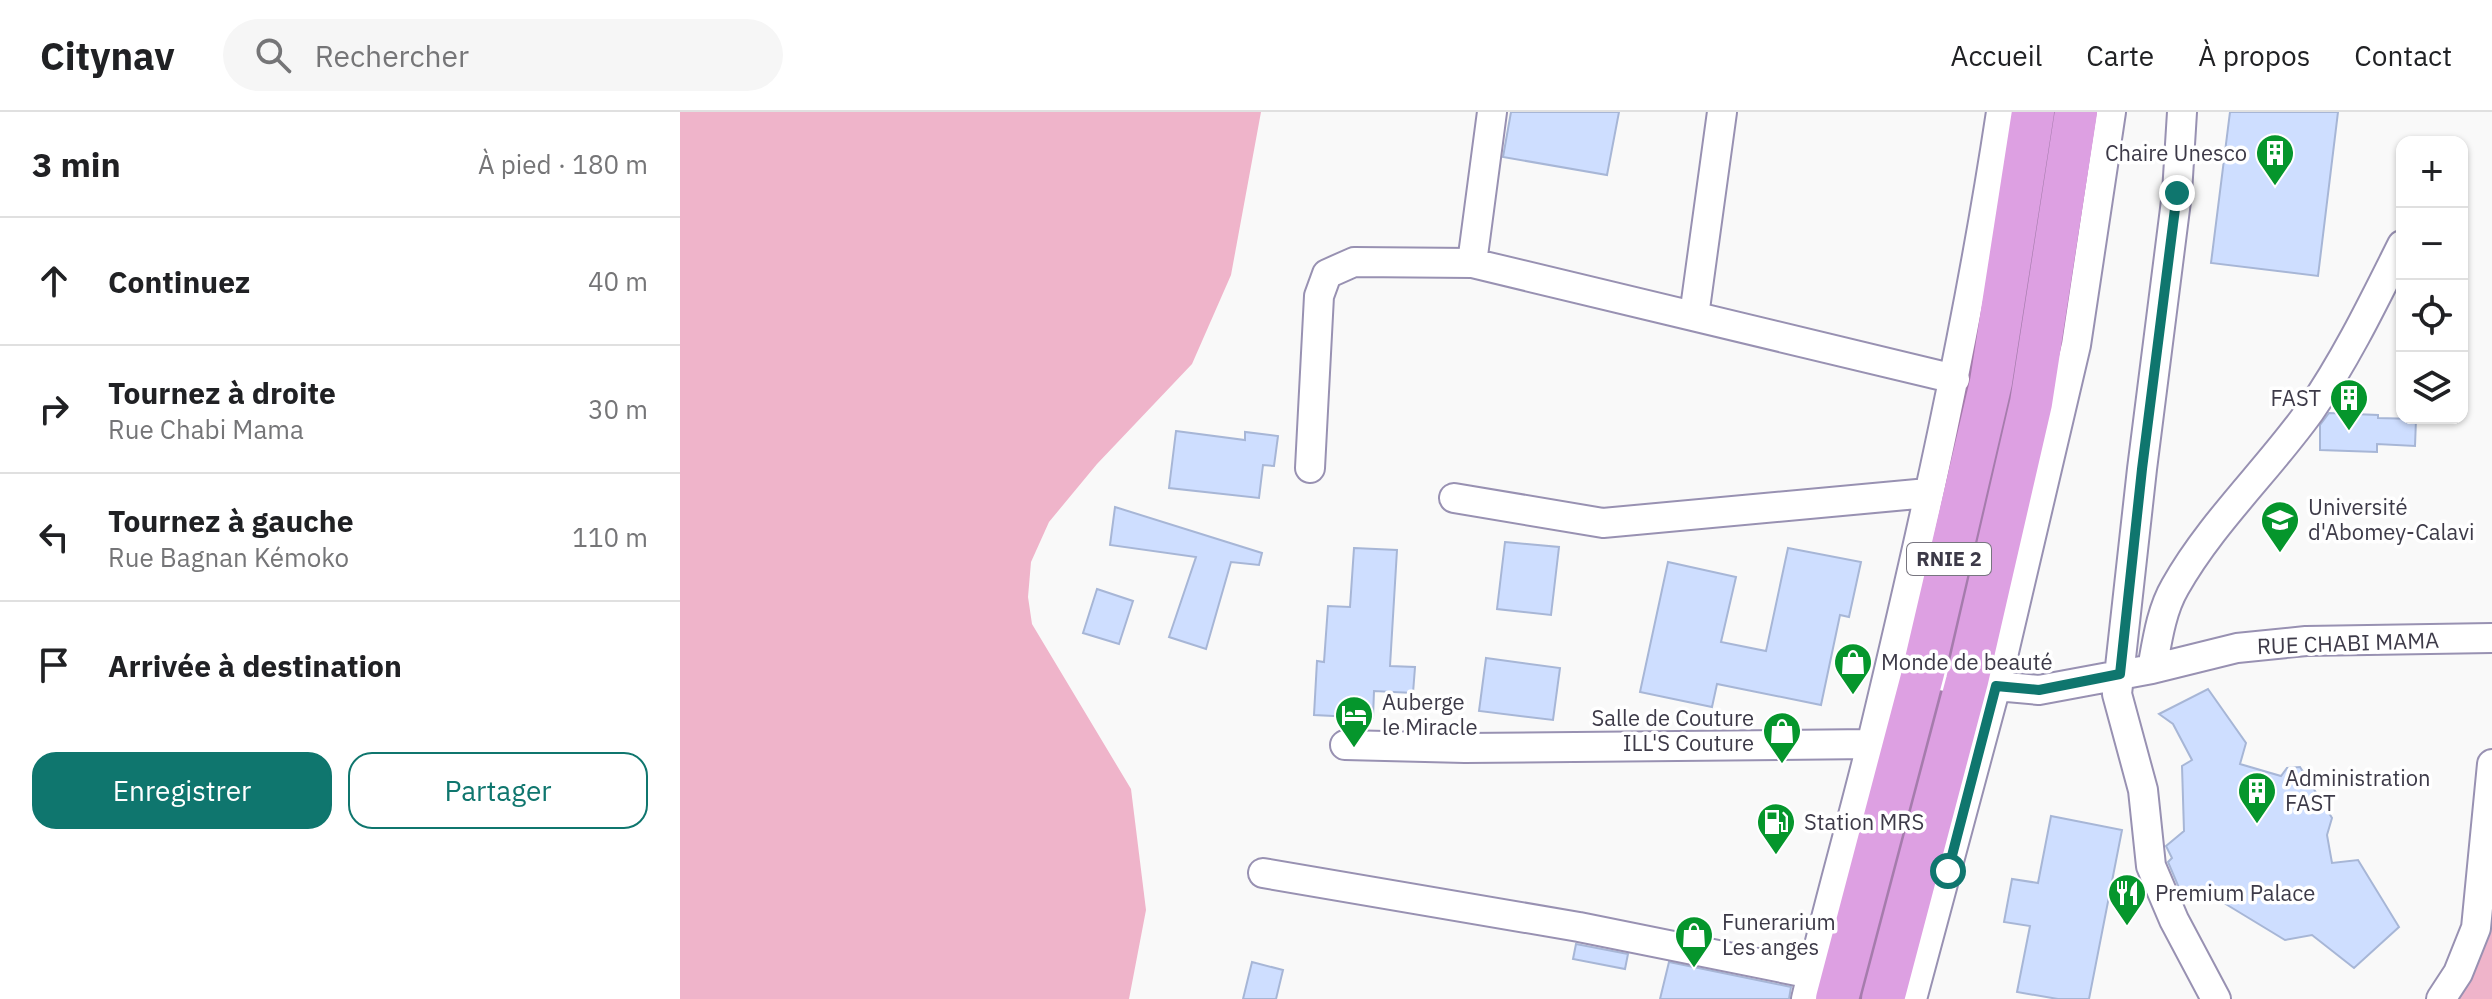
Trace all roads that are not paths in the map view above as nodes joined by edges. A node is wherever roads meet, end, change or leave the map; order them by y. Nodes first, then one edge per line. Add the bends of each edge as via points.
1 (1492, 112) edge
2 (1722, 112) edge
3 (2001, 112) edge
4 (2033, 112) edge
5 (2076, 112) edge
6 (2111, 112) edge
7 (2182, 112) edge
8 (2396, 257) edge
9 (1472, 263) junction
10 (1694, 316) junction
11 (1955, 379) junction
12 (1310, 468) dead end
13 (1928, 493) junction
14 (1454, 498) dead end
15 (2492, 638) edge
16 (2152, 669) junction
17 (1923, 673) junction
18 (2120, 674) junction
19 (1982, 683) junction
20 (1871, 744) junction
21 (1345, 745) dead end
22 (2492, 764) edge
23 (1263, 873) dead end
24 (1818, 991) edge
25 (1883, 999) edge
26 (1912, 999) edge
27 (2216, 999) edge
28 (2441, 999) edge

1 - 9 street
2 - 10 street
3 - 11 street
4 - 17 highway, RNIE 2 / RNIE 2 via 1991,382
5 - 19 highway, RNIE 2 / RNIE 2
6 - 19 street via 2076,345
7 - 18 street
8 - 16 street via 2310,411 2174,588
9 - 10 street
9 - 12 street via 1354,262 1327,274 1319,296
10 - 11 street
11 - 13 street
13 - 14 street via 1603,523
13 - 20 street
15 - 16 street, RUE CHABI MAMA via 2306,641 2237,648
16 - 18 street, RUE CHABI MAMA
17 - 19 street, RUE CHABI MAMA
17 - 24 highway, RNIE 2 / RNIE 2
18 - 19 street, RUE CHABI MAMA via 2039,690
18 - 27 street via 2117,694 2143,790 2151,866
19 - 25 highway, RNIE 2 / RNIE 2
19 - 26 street
20 - 21 street
20 - 24 street
22 - 28 street via 2476,928
23 - 24 street via 1579,927

